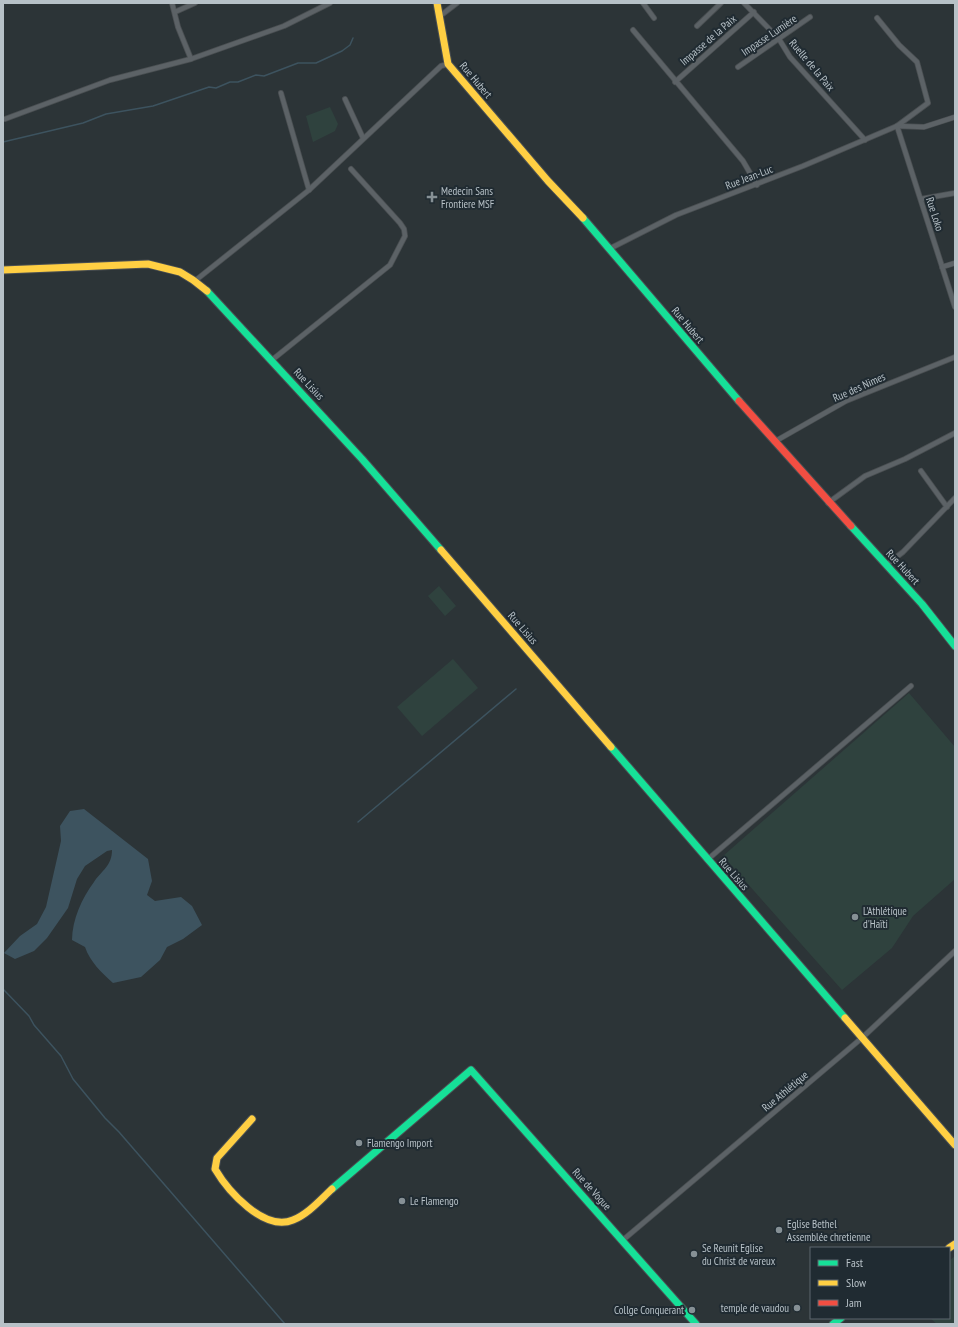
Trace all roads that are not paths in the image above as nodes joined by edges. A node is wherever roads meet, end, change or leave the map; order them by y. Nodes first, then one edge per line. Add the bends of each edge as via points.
1 (172, 3) edge
2 (195, 3) edge
3 (330, 3) edge
4 (437, 3) edge
5 (457, 3) edge
6 (643, 3) edge
7 (721, 3) edge
8 (744, 3) edge
9 (175, 12) junction
10 (754, 12) junction
11 (440, 16) junction
12 (810, 17) dead end
13 (654, 18) dead end
14 (877, 18) dead end
15 (697, 26) dead end
16 (633, 30) dead end
17 (779, 39) junction
18 (191, 59) junction
19 (448, 64) junction
20 (738, 67) dead end
21 (675, 82) junction
22 (281, 93) dead end
23 (345, 99) dead end
24 (955, 117) edge
25 (5, 119) dead end
26 (897, 126) junction
27 (363, 138) junction
28 (865, 140) junction
29 (350, 169) dead end
30 (757, 185) junction
31 (309, 190) junction
32 (955, 193) edge
33 (921, 200) junction
34 (609, 249) junction
35 (955, 262) edge
36 (942, 267) junction
37 (3, 270) edge
38 (199, 278) junction
39 (955, 307) edge
40 (955, 357) edge
41 (272, 360) junction
42 (955, 433) edge
43 (774, 442) junction
44 (921, 470) dead end
45 (955, 498) edge
46 (828, 503) junction
47 (947, 506) junction
48 (886, 565) junction
49 (954, 642) edge
50 (911, 686) dead end
51 (707, 860) junction
52 (955, 951) edge
53 (863, 1036) junction
54 (252, 1119) dead end
55 (955, 1145) edge
56 (623, 1240) junction
57 (696, 1324) edge

1 - 9 street
2 - 9 street
3 - 18 street via 284,26
4 - 11 street, Rue Hubert
5 - 11 street
6 - 13 street
7 - 15 street
8 - 10 street, Ruelle de la Paix
9 - 18 street
10 - 17 street, Ruelle de la Paix
10 - 21 street, Impasse de la Paix
11 - 19 street, Rue Hubert
12 - 17 street, Impasse Lumière
14 - 26 street via 917,62 928,103
16 - 21 street
17 - 20 street, Impasse Lumière
17 - 28 street, Ruelle de la Paix via 790,57
18 - 25 street via 110,80
19 - 27 street via 440,66
19 - 34 street, Rue Hubert
21 - 30 street via 743,161
22 - 31 street
23 - 27 street
24 - 26 street via 924,127
26 - 28 street, Rue Jean-Luc
26 - 33 street, Rue Loko
27 - 31 street
28 - 30 street, Rue Jean-Luc
29 - 41 street via 400,223 405,232 404,240 390,265
30 - 34 street, Rue Jean-Luc via 676,215
31 - 38 street
32 - 33 street
33 - 36 street, Rue Loko
34 - 43 street, Rue Hubert
35 - 36 street
36 - 39 street, Rue Loko
37 - 38 street, Rue Lisius via 148,264 179,270
38 - 41 street, Rue Lisius
40 - 43 street, Rue des Nimes via 846,401
41 - 51 street, Rue Lisius via 362,459
42 - 46 street via 865,476
43 - 46 street, Rue Hubert
44 - 47 street
45 - 47 street
46 - 48 street, Rue Hubert
47 - 48 street via 903,552
48 - 49 street, Rue Hubert
50 - 51 street
51 - 53 street, Rue Lisius
52 - 53 street, Rue Athlétique
53 - 55 street, Rue Lisius
53 - 56 street, Rue Athlétique
54 - 56 street, Rue de Vogue via 216,1158 215,1169 228,1189 247,1206 267,1219 288,1222 316,1202 472,1070
56 - 57 street, Rue de Vogue

